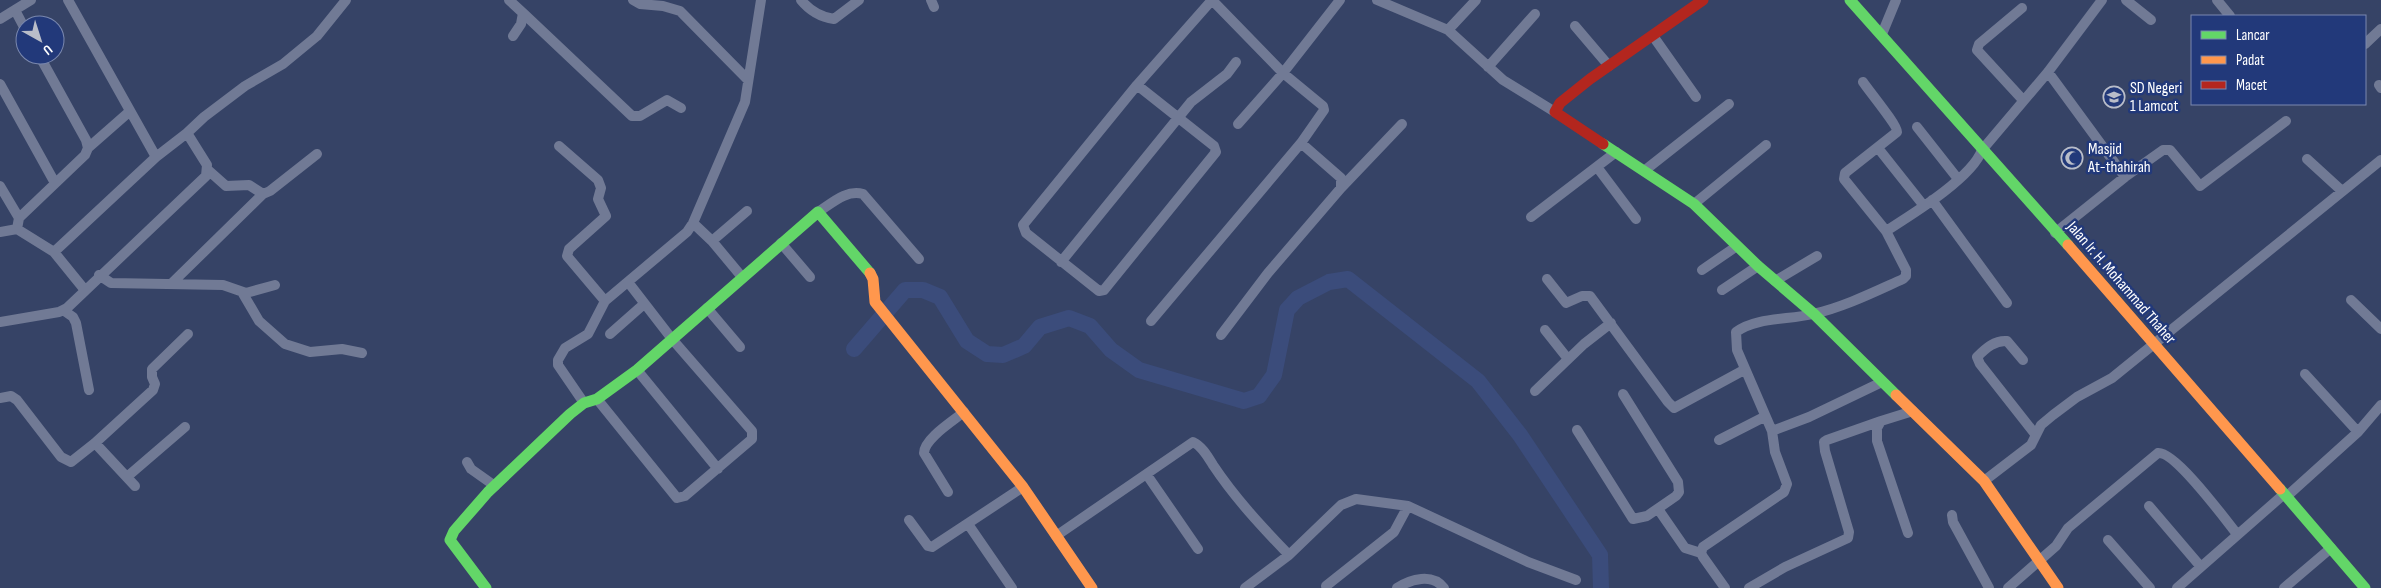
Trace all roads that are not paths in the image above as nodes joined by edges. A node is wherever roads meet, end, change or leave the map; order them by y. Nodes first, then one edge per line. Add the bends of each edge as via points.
1 (31, 0) edge
2 (68, 0) edge
3 (346, 0) edge
4 (509, 0) edge
5 (633, 0) edge
6 (761, 0) edge
7 (801, 0) edge
8 (859, 0) edge
9 (1212, 0) edge
10 (1340, 0) edge
11 (1378, 0) edge
12 (1476, 0) edge
13 (1703, 0) edge
14 (1850, 0) edge
15 (1896, 0) edge
16 (2102, 0) edge
17 (2126, 0) edge
18 (2217, 0) edge
19 (2022, 8) dead end
20 (15, 10) junction
21 (522, 13) junction
22 (1535, 14) dead end
23 (18, 15) edge
24 (2229, 15) edge
25 (0, 19) edge
26 (2151, 20) dead end
27 (1575, 26) dead end
28 (2381, 29) edge
29 (1448, 30) junction
30 (1882, 34) junction
31 (513, 36) dead end
32 (1653, 36) junction
33 (2366, 43) edge
34 (1236, 62) dead end
35 (45, 65) edge
36 (1609, 66) junction
37 (1488, 67) junction
38 (2048, 72) junction
39 (1283, 74) junction
40 (748, 80) junction
41 (1863, 82) dead end
42 (0, 84) edge
43 (1137, 85) junction
44 (1696, 97) dead end
45 (2023, 100) junction
46 (1730, 104) dead end
47 (681, 108) dead end
48 (129, 112) junction
49 (1554, 112) junction
50 (1178, 118) junction
51 (2286, 121) dead end
52 (1238, 124) dead end
53 (1402, 124) dead end
54 (1917, 126) dead end
55 (187, 133) junction
56 (1301, 143) junction
57 (1766, 145) dead end
58 (559, 146) dead end
59 (88, 148) junction
60 (1878, 148) junction
61 (1982, 150) junction
62 (1616, 152) junction
63 (317, 154) dead end
64 (156, 157) junction
65 (2307, 160) dead end
66 (2381, 160) edge
67 (1597, 167) junction
68 (208, 170) junction
69 (1644, 171) junction
70 (2124, 176) junction
71 (1958, 179) junction
72 (54, 182) junction
73 (0, 186) edge
74 (1341, 188) junction
75 (2342, 191) junction
76 (263, 194) junction
77 (1928, 203) junction
78 (1694, 204) junction
79 (747, 211) dead end
80 (818, 212) junction
81 (1530, 217) dead end
82 (19, 218) junction
83 (1636, 219) dead end
84 (693, 223) junction
85 (17, 229) junction
86 (1886, 231) junction
87 (0, 232) edge
88 (2055, 233) junction
89 (712, 241) junction
90 (781, 243) junction
91 (1737, 246) junction
92 (54, 252) junction
93 (1817, 256) dead end
94 (919, 259) dead end
95 (1061, 262) junction
96 (1758, 266) junction
97 (1702, 270) dead end
98 (99, 275) junction
99 (742, 277) junction
100 (810, 277) dead end
101 (1547, 279) dead end
102 (1775, 281) junction
103 (628, 282) junction
104 (171, 284) junction
105 (275, 285) dead end
106 (1722, 290) dead end
107 (242, 292) junction
108 (81, 293) junction
109 (2351, 300) dead end
110 (605, 301) junction
111 (2007, 303) dead end
112 (644, 304) junction
113 (707, 308) junction
114 (65, 309) junction
115 (1814, 314) junction
116 (1151, 321) dead end
117 (0, 322) edge
118 (1611, 323) junction
119 (2381, 329) edge
120 (1545, 330) dead end
121 (188, 334) dead end
122 (610, 334) dead end
123 (1221, 335) dead end
124 (672, 339) junction
125 (2153, 343) junction
126 (740, 347) dead end
127 (362, 353) dead end
128 (1568, 360) junction
129 (2023, 360) dead end
130 (637, 370) junction
131 (1744, 370) junction
132 (2305, 374) dead end
133 (1882, 382) junction
134 (89, 390) dead end
135 (1535, 391) dead end
136 (1623, 394) dead end
137 (0, 398) edge
138 (597, 399) junction
139 (584, 404) junction
140 (2381, 405) edge
141 (1913, 411) junction
142 (964, 412) junction
143 (1764, 417) junction
144 (1881, 421) junction
145 (186, 426) dead end
146 (1577, 430) dead end
147 (1772, 431) junction
148 (2358, 432) junction
149 (2035, 434) junction
150 (1719, 440) dead end
151 (95, 443) junction
152 (466, 462) dead end
153 (718, 469) junction
154 (1147, 475) junction
155 (128, 476) junction
156 (1984, 481) junction
157 (135, 486) dead end
158 (1023, 487) junction
159 (492, 489) junction
160 (948, 492) dead end
161 (2285, 496) junction
162 (1408, 506) junction
163 (2148, 506) dead end
164 (1658, 509) junction
165 (1952, 515) dead end
166 (909, 520) dead end
167 (968, 524) junction
168 (1908, 533) dead end
169 (2237, 534) junction
170 (1056, 536) junction
171 (2108, 540) dead end
172 (2331, 548) junction
173 (1198, 549) dead end
174 (1701, 552) junction
175 (1289, 554) junction
176 (2040, 559) junction
177 (2201, 567) junction
178 (1576, 580) dead end
179 (1324, 587) edge
180 (486, 588) edge
181 (1012, 588) edge
182 (1092, 588) edge
183 (1245, 588) edge
184 (1397, 588) edge
185 (1444, 588) edge
186 (1725, 588) edge
187 (1749, 588) edge
188 (1989, 588) edge
189 (2008, 588) edge
190 (2058, 588) edge
191 (2150, 588) edge
192 (2177, 588) edge
193 (2284, 588) edge
194 (2365, 588) edge

1 - 20 street
2 - 48 street
3 - 55 street via 317,36 283,64 210,112
4 - 21 street
5 - 40 street via 680,11
6 - 40 street
7 - 8 street via 808,9 834,19
9 - 39 street
9 - 43 street
10 - 39 street
11 - 29 street
12 - 29 street
13 - 32 street
14 - 30 street, Jalan Ir. H. Mohammad Thaher
15 - 30 street
16 - 38 street
17 - 26 street
18 - 24 street
19 - 45 street via 1978,44 1977,50
20 - 23 street
20 - 25 street
21 - 31 street via 521,24
21 - 47 street via 632,116 640,116 667,100
22 - 37 street
27 - 36 street
28 - 33 street
29 - 37 street
30 - 61 street, Jalan Ir. H. Mohammad Thaher
32 - 36 street
32 - 44 street
34 - 50 street via 1228,74 1191,102
35 - 59 street
36 - 49 street via 1560,103
37 - 49 street
38 - 45 street
38 - 70 street
39 - 52 street
39 - 56 street via 1324,108
40 - 84 street via 745,102
41 - 60 street via 1898,128 1894,136
42 - 72 street
43 - 50 street
43 - 95 street via 1023,226 1026,233
45 - 61 street
46 - 69 street
48 - 59 street
48 - 64 street
49 - 62 street
50 - 95 street
50 - 95 street via 1214,146 1216,152 1213,157 1102,291 1094,289
51 - 70 street via 2200,186 2170,150
53 - 74 street
54 - 71 street
55 - 64 street
55 - 68 street
56 - 74 street via 1337,174 1342,182
56 - 116 street
57 - 78 street
58 - 110 street via 598,180 601,188 598,199 606,216 569,249 567,256
59 - 72 street via 85,155
60 - 77 street
60 - 86 street via 1844,176
61 - 71 street via 1977,160
61 - 88 street, Jalan Ir. H. Mohammad Thaher
62 - 67 street
62 - 69 street
63 - 76 street
64 - 92 street
65 - 75 street
66 - 75 street
67 - 81 street
67 - 83 street
68 - 76 street via 226,186 249,185
68 - 98 street via 206,176
69 - 78 street
70 - 88 street
71 - 77 street
72 - 82 street
73 - 82 street
74 - 123 street
75 - 125 street
76 - 104 street
77 - 86 street
77 - 111 street
78 - 91 street
79 - 89 street
80 - 90 street
80 - 94 street via 845,195 863,194
80 - 142 street via 873,279 873,298 877,306
82 - 85 street
84 - 89 street
84 - 103 street via 687,232
85 - 87 street
85 - 92 street
86 - 115 street via 1906,276 1855,300
88 - 125 street, Jalan Ir. H. Mohammad Thaher
89 - 99 street
90 - 99 street
90 - 100 street
91 - 96 street
91 - 97 street
92 - 108 street
93 - 102 street
96 - 102 street
96 - 106 street
98 - 104 street via 111,283
98 - 108 street
99 - 113 street
101 - 118 street via 1566,303 1590,296
102 - 115 street
103 - 110 street
103 - 112 street
104 - 107 street via 222,285
105 - 107 street
107 - 127 street via 260,321 285,344 310,352 342,349
108 - 114 street
109 - 119 street
110 - 139 street via 588,334 565,348 558,360 562,372
112 - 122 street
112 - 124 street
113 - 124 street
113 - 126 street
114 - 117 street
114 - 134 street via 76,323
115 - 131 street via 1754,324 1736,332 1737,350
115 - 133 street
118 - 128 street
118 - 131 street via 1674,408
120 - 128 street
121 - 151 street via 152,369 156,384 153,390
124 - 130 street
124 - 153 street via 753,435
125 - 149 street via 2112,378 2077,396 2041,424
125 - 161 street, Jalan Ir. H. Mohammad Thaher
128 - 135 street
129 - 149 street via 2007,341 2000,340 1977,357
130 - 138 street
130 - 153 street
131 - 143 street
132 - 148 street
133 - 141 street
133 - 147 street via 1809,418
136 - 164 street via 1680,487 1676,496
137 - 151 street via 10,396 17,400 67,461 71,462
138 - 139 street
138 - 153 street via 677,498 685,496
139 - 159 street
140 - 148 street
141 - 144 street
141 - 156 street
142 - 158 street
142 - 160 street via 930,440 924,449
143 - 147 street
143 - 150 street
144 - 168 street via 1877,428 1877,441
144 - 187 street via 1824,442 1848,538 1785,566
145 - 155 street
146 - 164 street via 1633,519 1639,520
147 - 174 street via 1786,488 1707,544
148 - 161 street
149 - 156 street via 2030,445
151 - 155 street
152 - 159 street
154 - 170 street
154 - 173 street
154 - 175 street via 1187,445 1197,444 1247,512
155 - 157 street
156 - 176 street
158 - 167 street
158 - 170 street
159 - 180 street via 454,530 450,540
161 - 169 street
161 - 172 street, Jalan Ir. H. Mohammad Thaher
162 - 175 street via 1356,499 1346,502
162 - 178 street via 1513,556
162 - 179 street via 1394,532
163 - 177 street
164 - 174 street via 1685,548
165 - 188 street
166 - 167 street via 930,547
167 - 181 street
169 - 176 street via 2190,476 2161,452 2068,528 2056,546
169 - 177 street
170 - 182 street
171 - 191 street
172 - 193 street
172 - 194 street, Jalan Ir. H. Mohammad Thaher
174 - 186 street
175 - 183 street
176 - 189 street
176 - 190 street
177 - 192 street
184 - 185 street via 1418,579 1430,580

